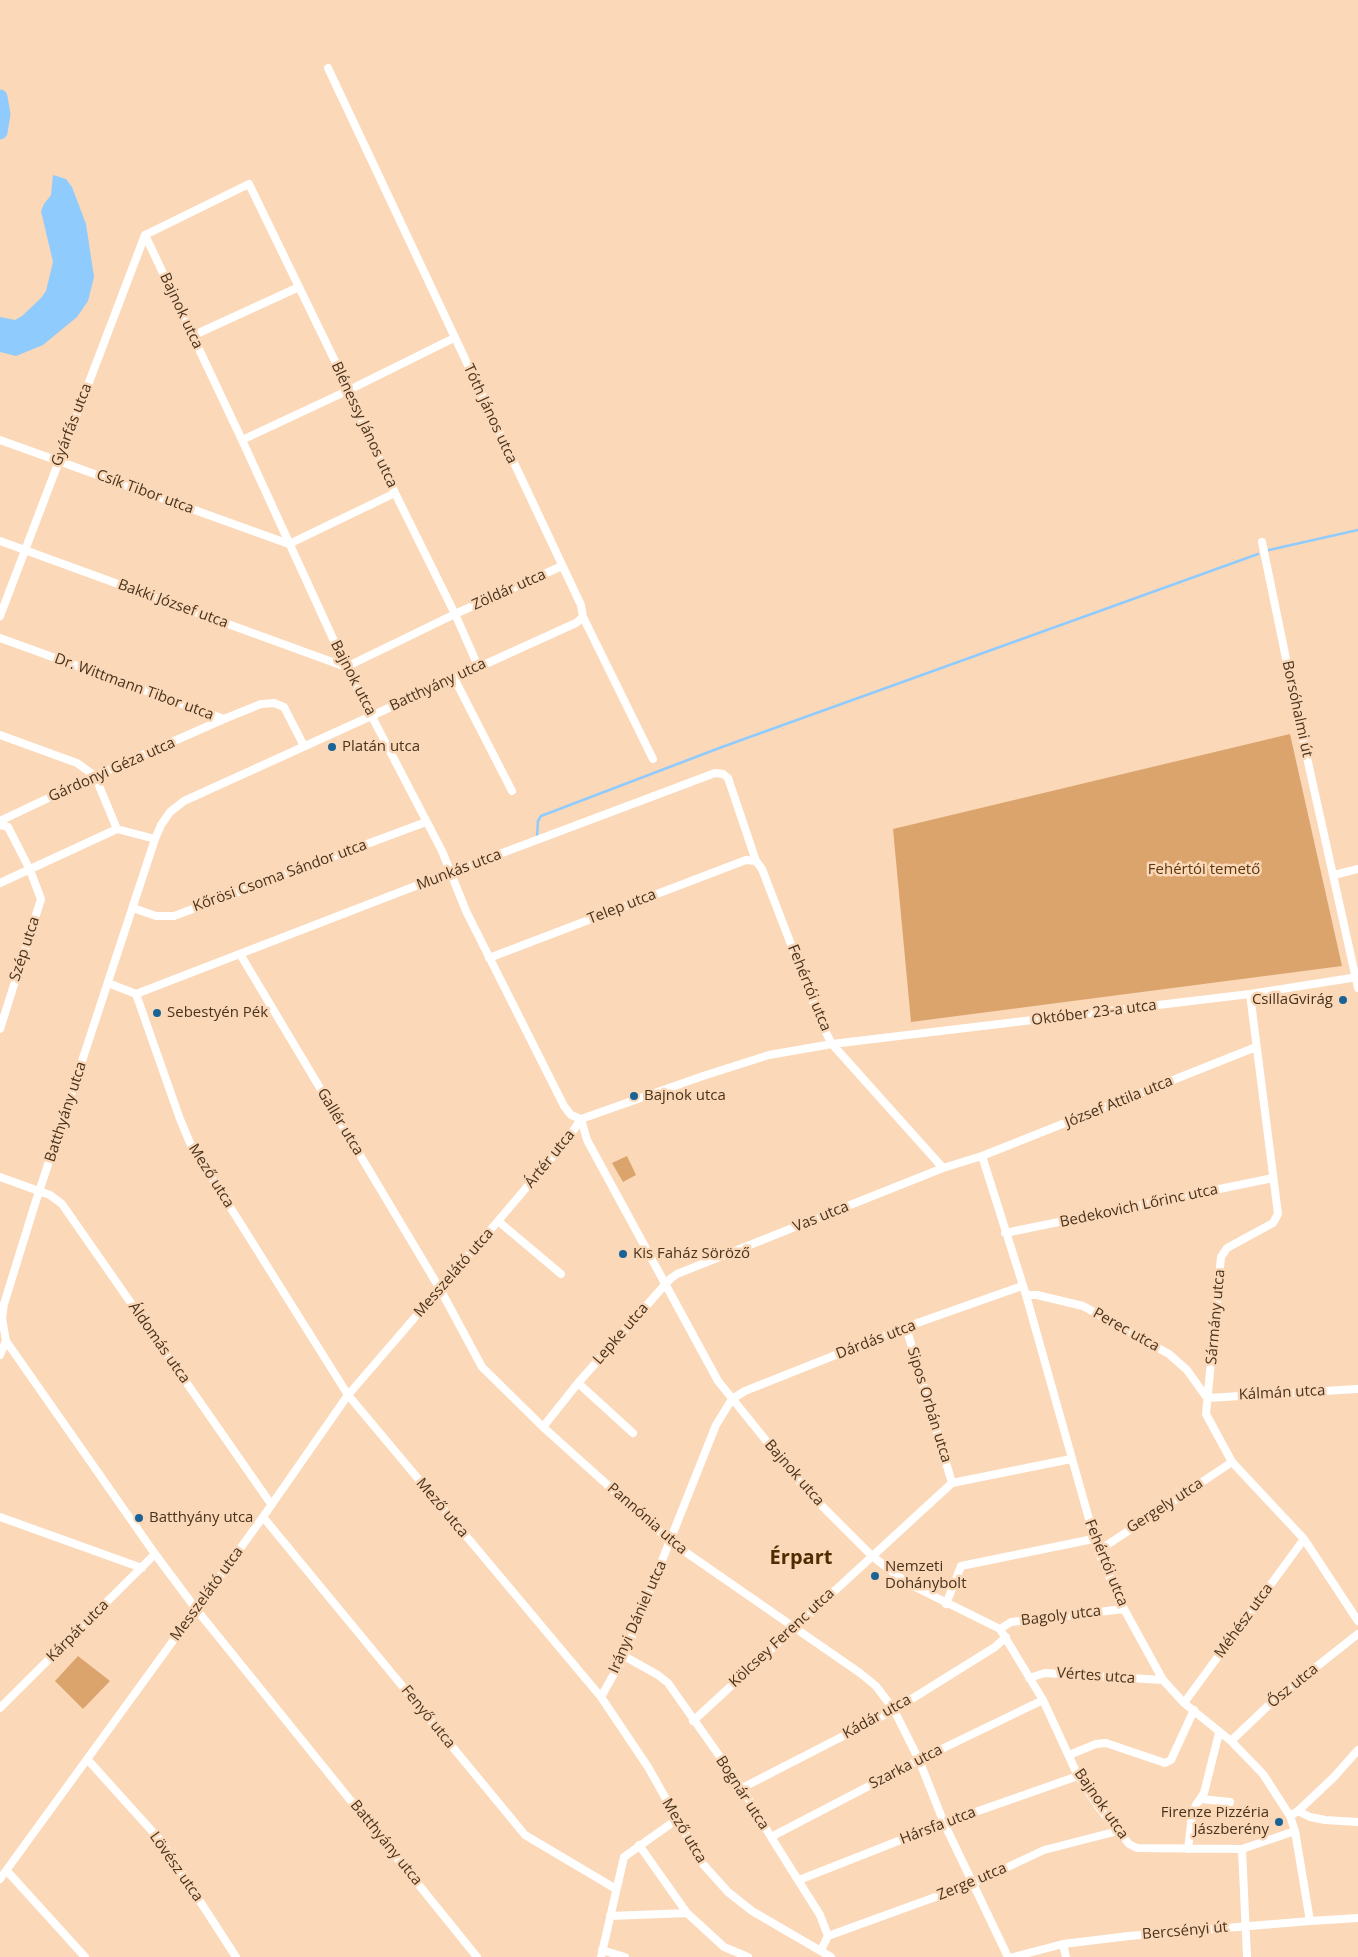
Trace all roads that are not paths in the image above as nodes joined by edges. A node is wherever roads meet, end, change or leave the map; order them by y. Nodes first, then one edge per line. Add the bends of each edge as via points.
1 (328, 68) dead end
2 (145, 235) junction
3 (299, 287) junction
4 (192, 336) junction
5 (454, 338) junction
6 (349, 390) junction
7 (0, 440) edge
8 (242, 440) junction
9 (58, 460) junction
10 (396, 493) junction
11 (0, 541) edge
12 (1262, 542) dead end
13 (289, 544) junction
14 (24, 550) junction
15 (562, 566) junction
16 (455, 614) junction
17 (0, 616) edge
18 (583, 617) junction
19 (0, 638) edge
20 (478, 666) junction
21 (346, 667) junction
22 (454, 678) junction
23 (372, 716) junction
24 (224, 719) junction
25 (0, 735) edge
26 (304, 746) junction
27 (653, 759) dead end
28 (95, 776) junction
29 (512, 791) dead end
30 (426, 822) junction
31 (0, 823) edge
32 (117, 829) junction
33 (155, 839) junction
34 (756, 861) junction
35 (1358, 869) edge
36 (30, 870) junction
37 (451, 872) junction
38 (1334, 875) junction
39 (0, 883) edge
40 (133, 908) junction
41 (240, 954) junction
42 (489, 958) junction
43 (1356, 977) edge
44 (108, 983) junction
45 (1358, 988) edge
46 (136, 994) junction
47 (1250, 994) junction
48 (0, 1029) edge
49 (832, 1044) junction
50 (1256, 1047) junction
51 (581, 1119) junction
52 (982, 1156) junction
53 (943, 1168) junction
54 (0, 1177) edge
55 (1272, 1178) junction
56 (39, 1192) junction
57 (498, 1221) junction
58 (1005, 1233) junction
59 (561, 1274) dead end
60 (664, 1285) junction
61 (1022, 1286) junction
62 (440, 1289) junction
63 (1026, 1295) junction
64 (906, 1328) junction
65 (6, 1341) junction
66 (0, 1355) edge
67 (578, 1383) junction
68 (1358, 1389) edge
69 (348, 1395) junction
70 (1207, 1398) junction
71 (732, 1399) junction
72 (543, 1427) junction
73 (633, 1433) dead end
74 (1071, 1459) junction
75 (1232, 1462) junction
76 (952, 1483) junction
77 (271, 1504) junction
78 (0, 1517) edge
79 (263, 1517) junction
80 (1094, 1539) junction
81 (1304, 1539) junction
82 (670, 1542) junction
83 (1098, 1550) junction
84 (155, 1554) junction
85 (872, 1556) junction
86 (142, 1568) junction
87 (946, 1604) junction
88 (196, 1608) junction
89 (1124, 1609) junction
90 (1358, 1621) edge
91 (794, 1627) junction
92 (1000, 1629) junction
93 (1358, 1634) edge
94 (1006, 1637) junction
95 (624, 1656) junction
96 (1029, 1678) junction
97 (1163, 1680) junction
98 (601, 1697) junction
99 (1043, 1700) junction
100 (1184, 1703) junction
101 (0, 1708) edge
102 (894, 1710) junction
103 (1194, 1710) junction
104 (693, 1721) junction
105 (1219, 1733) junction
106 (1230, 1740) junction
107 (1358, 1750) edge
108 (1069, 1755) junction
109 (88, 1760) junction
110 (919, 1760) junction
111 (1078, 1776) junction
112 (742, 1788) junction
113 (1201, 1799) junction
114 (1230, 1802) dead end
115 (1298, 1811) junction
116 (1290, 1816) junction
117 (676, 1820) junction
118 (1358, 1822) edge
119 (944, 1823) junction
120 (1118, 1831) junction
121 (1295, 1831) junction
122 (771, 1837) junction
123 (640, 1845) junction
124 (1188, 1849) junction
125 (1242, 1849) junction
126 (7, 1871) junction
127 (0, 1879) edge
128 (799, 1880) junction
129 (974, 1883) junction
130 (616, 1888) junction
131 (687, 1913) junction
132 (610, 1916) junction
133 (1358, 1918) edge
134 (1310, 1921) junction
135 (1244, 1926) junction
136 (828, 1936) junction
137 (1063, 1944) junction
138 (821, 1950) junction
139 (601, 1954) edge
140 (85, 1957) edge
141 (236, 1957) edge
142 (477, 1957) edge
143 (625, 1957) edge
144 (748, 1957) edge
145 (831, 1957) edge
146 (1008, 1957) edge
147 (1013, 1957) edge
148 (1066, 1957) edge
149 (1247, 1957) edge

1 - 5 street, Tóth János utca
2 - 3 street, Blénessy János utca via 250,184
2 - 4 street, Bajnok utca
2 - 9 street, Gyárfás utca
3 - 4 street
3 - 6 street, Blénessy János utca
4 - 8 street, Bajnok utca
5 - 6 street
5 - 15 street, Tóth János utca
6 - 8 street
6 - 10 street, Blénessy János utca
7 - 9 street, Csík Tibor utca
8 - 13 street, Bajnok utca
9 - 13 street, Csík Tibor utca
9 - 14 street, Gyárfás utca
10 - 13 street
10 - 16 street, Blénessy János utca
11 - 14 street, Bakki József utca
12 - 38 street, Borsóhalmi út
13 - 21 street, Bajnok utca
14 - 17 street, Gyárfás utca
14 - 21 street, Bakki József utca
15 - 16 street, Zöldár utca
15 - 18 street, Tóth János utca via 581,605
16 - 20 street, Blénessy János utca
16 - 21 street, Zöldár utca
18 - 20 street, Batthyány utca
18 - 27 street, Tóth János utca
19 - 24 street, Dr. Wittmann Tibor utca
20 - 22 street, Batthyány utca
21 - 23 street, Bajnok utca
22 - 23 street, Batthyány utca
22 - 29 street
23 - 26 street, Batthyány utca
23 - 30 street, Bajnok utca
24 - 26 street, Dr. Wittmann Tibor utca via 261,704 274,703 284,707
24 - 28 street, Gárdonyi Géza utca
25 - 28 street via 77,763
26 - 33 street, Batthyány utca via 184,801 170,812
28 - 31 street, Gárdonyi Géza utca
28 - 32 street
30 - 37 street, Bajnok utca
30 - 40 street, Kőrösi Csoma Sándor utca via 174,916 156,916
31 - 36 street, Szép utca via 8,827
32 - 33 street
32 - 36 street
33 - 40 street, Batthyány utca
34 - 37 street, Munkás utca via 728,778 715,773
34 - 42 street, Telep utca via 746,860
34 - 49 street, Fehértói utca
35 - 38 street
36 - 39 street
36 - 48 street, Szép utca via 41,899
37 - 41 street, Munkás utca
37 - 42 street, Bajnok utca
38 - 43 street, Borsóhalmi út
40 - 44 street, Batthyány utca
41 - 46 street, Munkás utca
41 - 62 street, Gallér utca
42 - 51 street, Bajnok utca via 564,1106 571,1115
43 - 45 street, Borsóhalmi út
43 - 47 street, Október 23-a utca
44 - 46 street
44 - 56 street, Batthyány utca
46 - 69 street, Mező utca via 190,1143
47 - 49 street, Október 23-a utca
47 - 50 street, Sármány utca
49 - 51 street, Ártér utca via 769,1055
49 - 53 street, Fehértói utca
50 - 52 street, József Attila utca
50 - 55 street, Sármány utca
51 - 57 street, Ártér utca
51 - 60 street, Bajnok utca via 587,1140
52 - 53 street, Vas utca
52 - 58 street, Fehértói utca
53 - 60 street, Vas utca via 677,1274
54 - 56 street
55 - 58 street, Bedekovich Lőrinc utca
55 - 70 street, Sármány utca via 1278,1214 1273,1223 1227,1248 1220,1257
56 - 65 street, Batthyány utca via 4,1304 2,1331
56 - 77 street, Áldomás utca via 62,1204
57 - 59 street
57 - 62 street, Messzelátó utca
58 - 61 street, Fehértói utca
60 - 67 street, Lepke utca
60 - 71 street, Bajnok utca via 718,1381
61 - 63 street, Fehértói utca
61 - 64 street, Dárdás utca
62 - 69 street, Messzelátó utca
62 - 72 street, Pannónia utca via 482,1367
63 - 70 street, Perec utca via 1083,1306 1169,1354 1187,1370
63 - 74 street, Fehértói utca
64 - 71 street, Dárdás utca
64 - 76 street, Sipos Orbán utca
65 - 66 street
65 - 84 street, Batthyány utca
67 - 72 street, Lepke utca
67 - 73 street
68 - 70 street, Kálmán utca
69 - 77 street, Messzelátó utca
69 - 98 street, Mező utca
70 - 75 street, Sármány utca via 1206,1414
71 - 82 street, Irányi Dániel utca via 716,1425
71 - 85 street, Bajnok utca via 806,1490
72 - 82 street, Pannónia utca
74 - 76 street
74 - 80 street, Fehértói utca
75 - 81 street, Sármány utca
75 - 83 street, Gergely utca
76 - 85 street, Kölcsey Ferenc utca
77 - 79 street, Messzelátó utca
78 - 86 street
79 - 88 street, Messzelátó utca
79 - 130 street, Fenyő utca via 525,1835
80 - 83 street, Fehértói utca
80 - 87 street via 961,1566
81 - 90 street, Sármány utca
81 - 100 street, Méhész utca
82 - 91 street, Pannónia utca
82 - 95 street, Irányi Dániel utca
83 - 89 street, Fehértói utca
84 - 86 street, Kárpát utca
84 - 88 street, Batthyány utca
85 - 87 street, Bajnok utca via 907,1583
85 - 91 street, Kölcsey Ferenc utca
86 - 101 street, Kárpát utca
87 - 92 street, Bajnok utca
88 - 109 street, Messzelátó utca
88 - 142 street, Batthyány utca
89 - 92 street, Bagoly utca via 1012,1622
89 - 97 street, Fehértói utca
91 - 102 street, Pannónia utca via 876,1686
91 - 104 street, Kölcsey Ferenc utca
92 - 94 street, Bajnok utca
93 - 106 street, Ősz utca
94 - 96 street, Bajnok utca
94 - 102 street, Kádár utca
95 - 98 street, Irányi Dániel utca
95 - 104 street, Bognár utca via 668,1684
96 - 97 street, Vértes utca via 1045,1673
96 - 99 street, Bajnok utca
97 - 100 street, Fehértói utca
98 - 117 street, Mező utca via 648,1767
99 - 108 street, Bajnok utca
99 - 110 street, Szarka utca
100 - 103 street, Fehértói utca
102 - 110 street, Pannónia utca
102 - 112 street, Kádár utca
103 - 105 street, Fehértói utca
103 - 108 street via 1171,1760 1165,1763 1106,1743
104 - 112 street, Bognár utca
105 - 106 street, Fehértói utca
105 - 113 street
106 - 116 street, Fehértói utca via 1263,1774
107 - 115 street
108 - 111 street, Bajnok utca
109 - 126 street, Messzelátó utca
109 - 141 street, Lövész utca via 161,1841
110 - 119 street, Pannónia utca
110 - 122 street, Szarka utca
111 - 119 street, Hársfa utca
111 - 120 street, Bajnok utca
112 - 122 street, Bognár utca
113 - 114 street
113 - 124 street via 1192,1814
115 - 116 street
115 - 118 street via 1325,1820
116 - 121 street, Fehértói utca
117 - 123 street
117 - 138 street, Mező utca via 702,1864 728,1892 752,1911
119 - 128 street, Hársfa utca
119 - 129 street, Pannónia utca
120 - 124 street, Bajnok utca via 1136,1848
120 - 129 street, Zerge utca via 1044,1850
121 - 125 street, Bajnok utca
121 - 134 street, Fehértói utca
122 - 128 street, Bognár utca
123 - 130 street via 624,1857
123 - 131 street
124 - 125 street, Bajnok utca
125 - 135 street
126 - 127 street, Messzelátó utca
126 - 140 street
128 - 136 street, Bognár utca via 820,1915
129 - 136 street, Zerge utca
129 - 146 street, Pannónia utca
130 - 132 street
131 - 132 street
131 - 144 street via 724,1947
132 - 139 street
133 - 134 street, Bercsényi út
134 - 135 street, Bercsényi út
135 - 137 street, Bercsényi út
135 - 149 street
136 - 138 street
137 - 147 street, Bercsényi út
137 - 148 street
138 - 145 street, Mező utca
139 - 143 street

